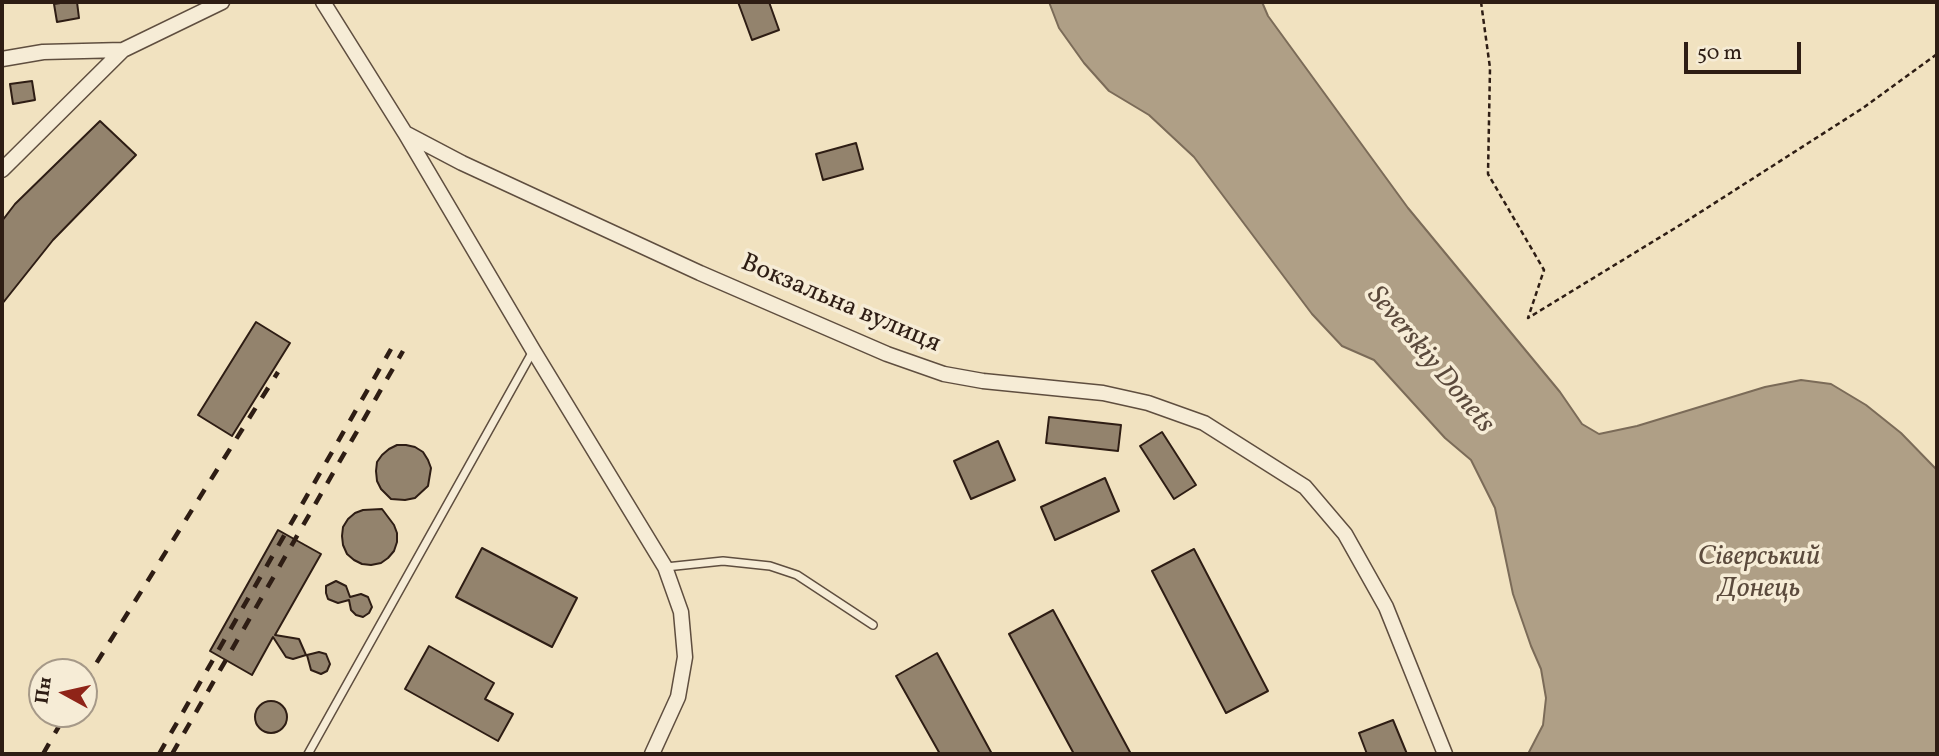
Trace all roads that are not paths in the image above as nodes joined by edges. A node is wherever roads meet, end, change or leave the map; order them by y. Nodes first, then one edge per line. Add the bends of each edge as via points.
1 (222, 2) edge
2 (323, 2) edge
3 (123, 50) junction
4 (2, 59) edge
5 (405, 133) junction
6 (2, 170) edge
7 (533, 350) junction
8 (665, 567) junction
9 (873, 625) dead end
10 (1444, 750) edge
11 (308, 754) edge
12 (652, 754) edge

1 - 3 street
2 - 5 street
3 - 4 street via 43,52
3 - 6 street
5 - 7 street
5 - 10 street, Вокзальна вулиця via 700,273 887,354 944,374 1103,393 1204,423 1306,487 1345,534 1386,607
7 - 8 street
7 - 11 lane
8 - 9 lane via 723,561 770,566 797,575
8 - 12 street via 681,612 685,657 678,697

